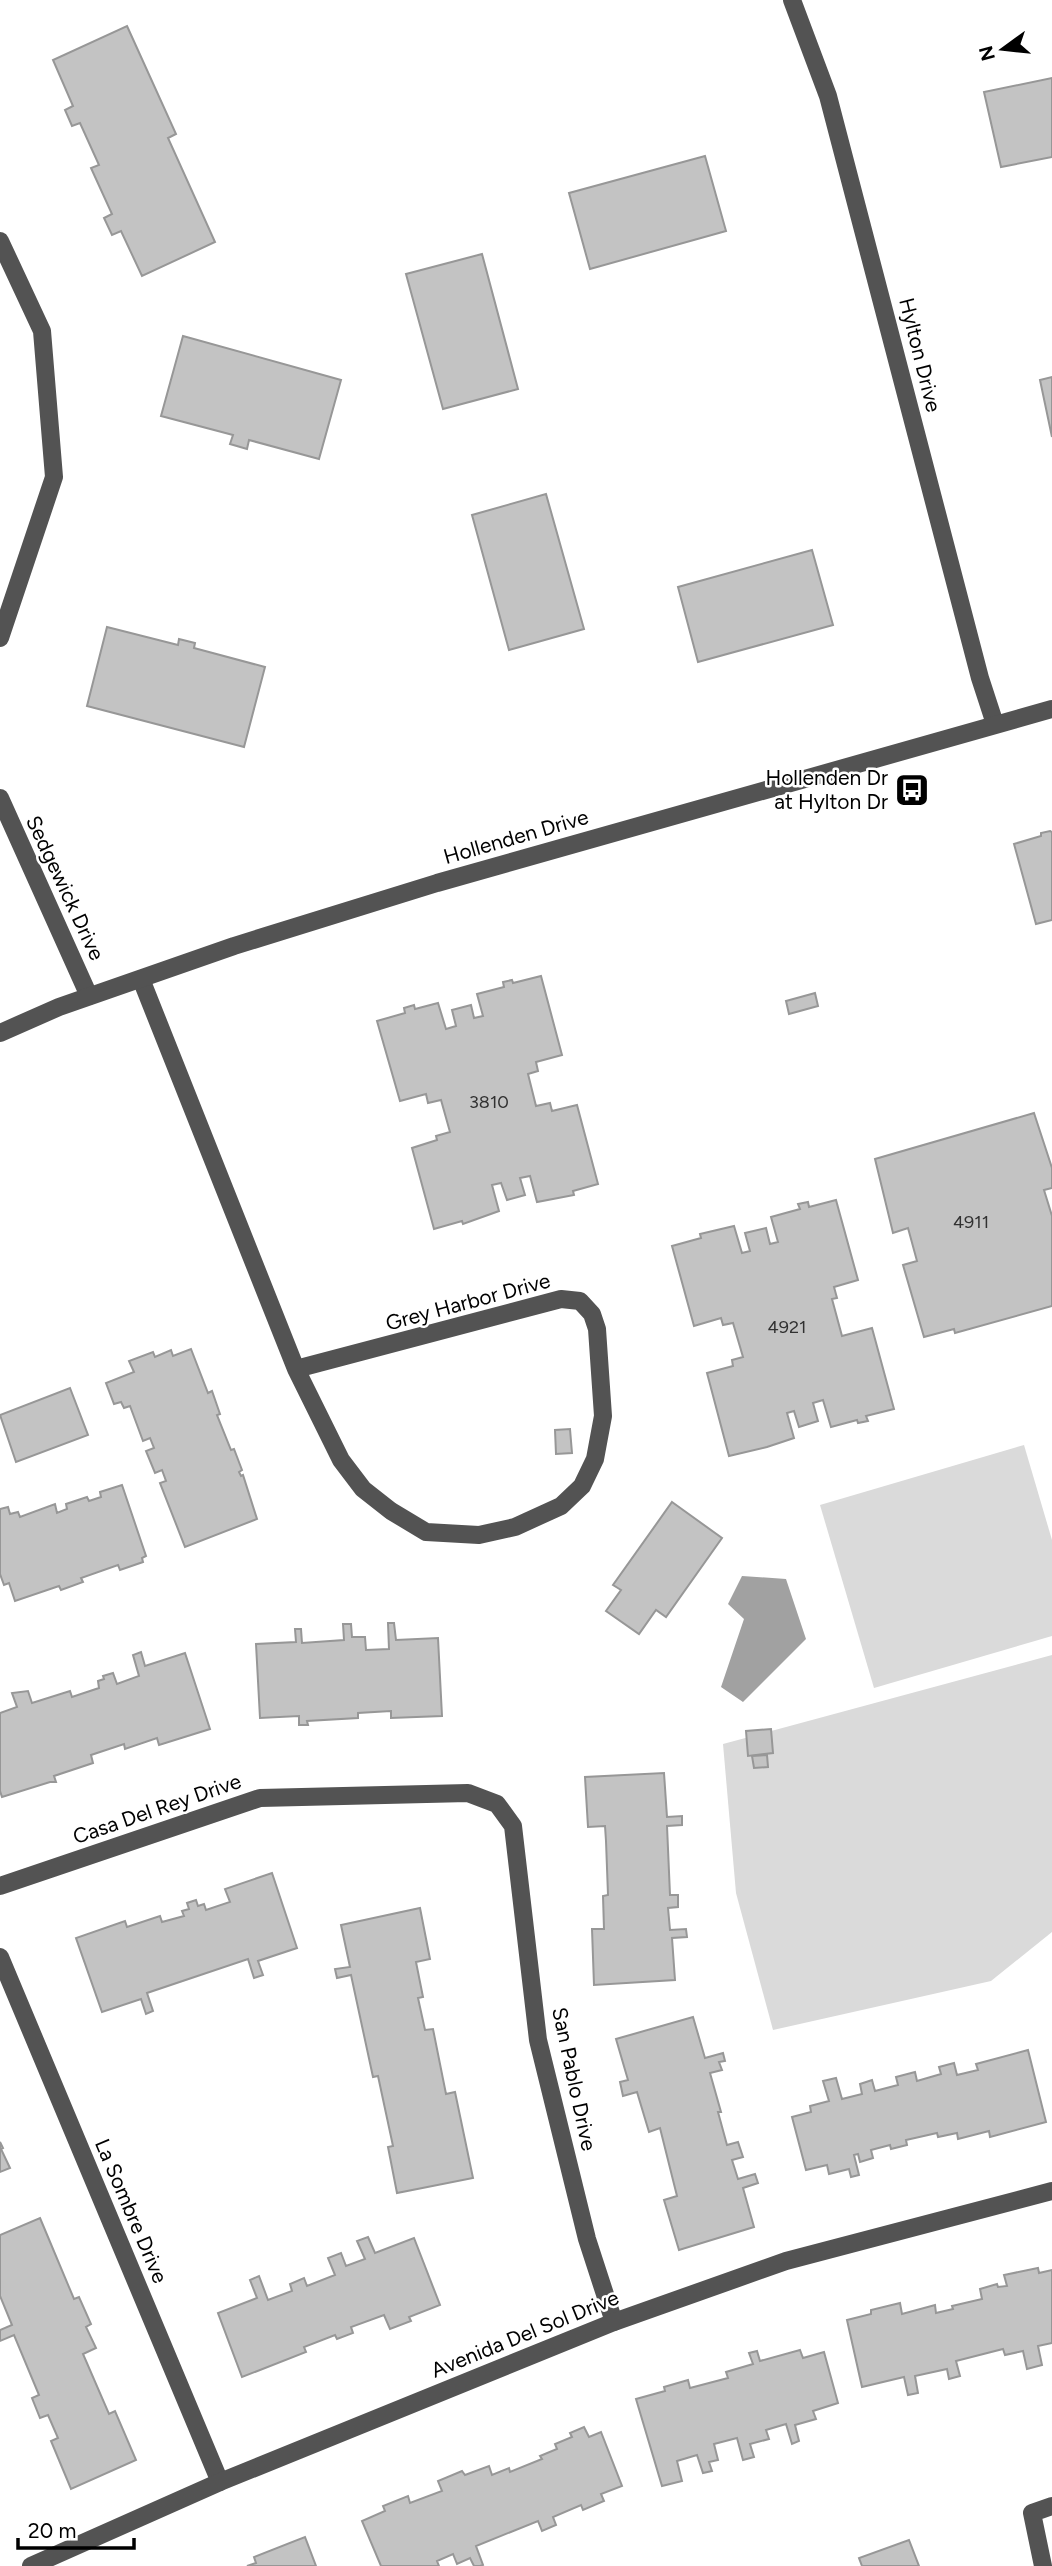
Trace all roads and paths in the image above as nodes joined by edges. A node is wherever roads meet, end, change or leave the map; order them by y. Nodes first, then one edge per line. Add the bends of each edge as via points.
1 (793, 0) edge
2 (0, 240) edge
3 (0, 638) edge
4 (1052, 709) edge
5 (995, 724) junction
6 (0, 798) edge
7 (141, 979) junction
8 (89, 996) junction
9 (0, 1033) edge
10 (296, 1369) junction
11 (498, 1804) joint
12 (0, 1885) edge
13 (0, 1957) edge
14 (1052, 2191) edge
15 (614, 2322) junction
16 (220, 2482) junction
17 (1052, 2505) edge
18 (31, 2566) edge
19 (1043, 2566) edge

1 - 5 street, Hylton Drive via 828,96
2 - 3 street via 42,331 54,477
4 - 5 street, Hollenden Drive
5 - 7 street, Hollenden Drive via 437,883
6 - 8 street, Sedgewick Drive
7 - 8 street, Hollenden Drive
7 - 10 street, Grey Harbor Drive
8 - 9 street, Hollenden Drive
10 - 10 street, Grey Harbor Drive via 561,1300 580,1301 592,1314 597,1329 603,1416 595,1460 582,1486 561,1506 514,1527 479,1535 426,1532 363,1489 341,1460
11 - 12 street, Casa Del Rey Drive via 468,1793 260,1798
11 - 15 street, San Pablo Drive via 513,1826 538,2040 587,2239
13 - 16 street, La Sombre Drive
14 - 15 street, Avenida Del Sol Drive via 786,2261
15 - 16 street, Avenida Del Sol Drive
16 - 18 street, Avenida Del Sol Drive
17 - 19 street via 1032,2513

